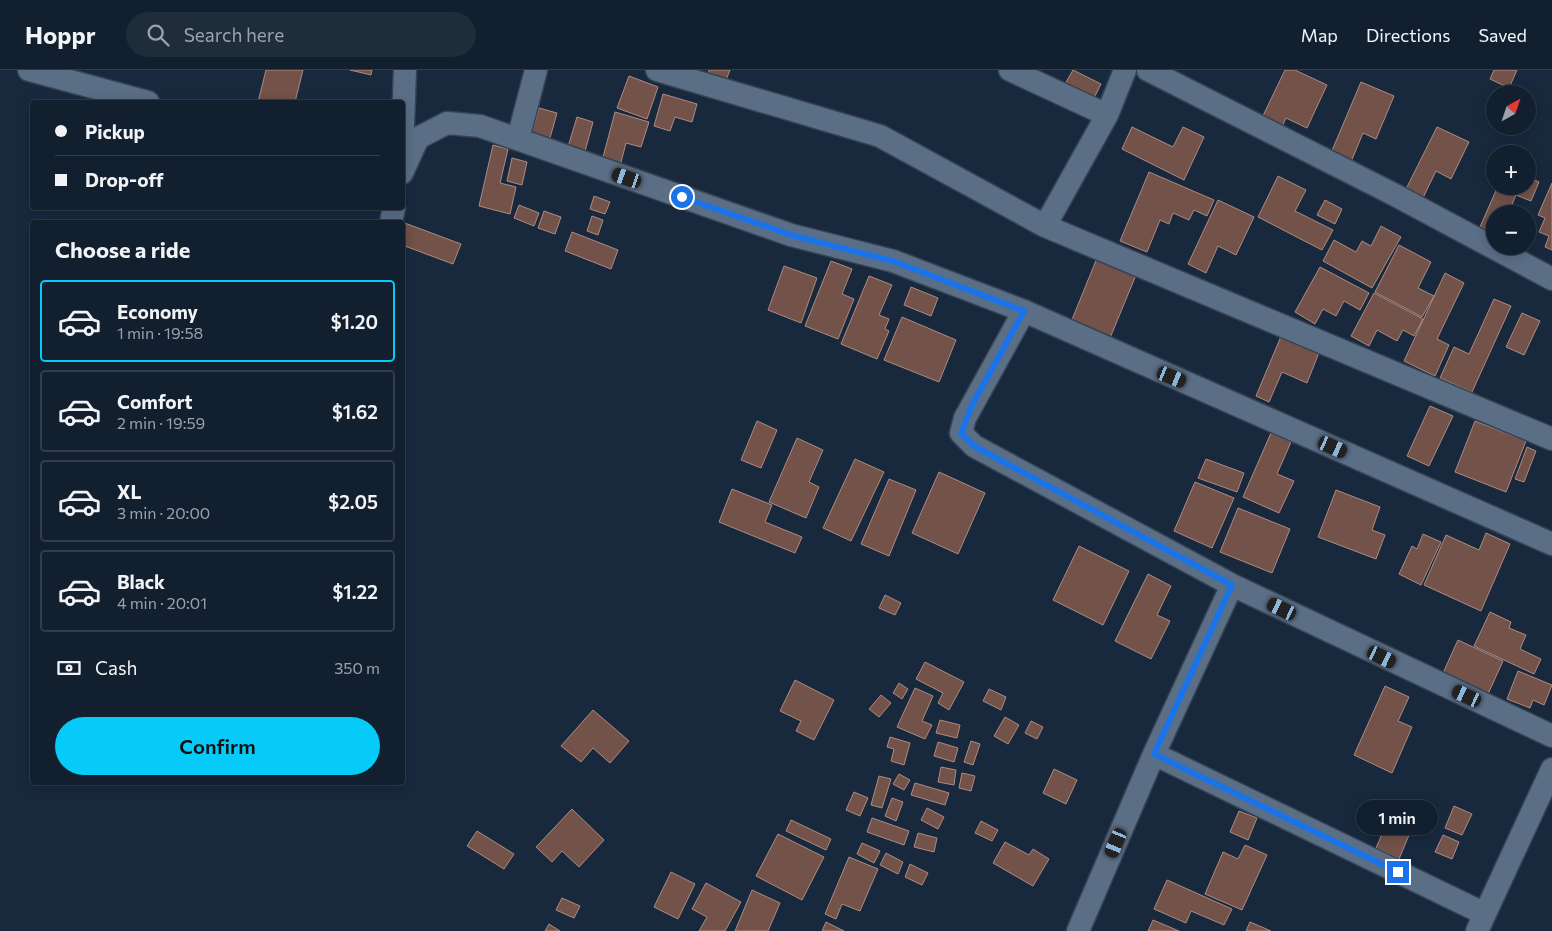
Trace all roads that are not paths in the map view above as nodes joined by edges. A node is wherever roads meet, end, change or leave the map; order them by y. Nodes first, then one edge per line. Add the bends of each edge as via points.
1 (29, 70) edge
2 (405, 70) edge
3 (536, 70) edge
4 (657, 70) edge
5 (1010, 70) edge
6 (1125, 70) edge
7 (1148, 70) edge
8 (141, 100) edge
9 (404, 100) edge
10 (1106, 115) junction
11 (518, 139) junction
12 (405, 166) edge
13 (1046, 226) junction
14 (1552, 279) edge
15 (1024, 311) junction
16 (1552, 439) edge
17 (1552, 544) edge
18 (1232, 585) junction
19 (1552, 736) edge
20 (1154, 754) junction
21 (1552, 769) edge
22 (1481, 922) edge
23 (1078, 931) edge

1 - 8 street
2 - 9 street
3 - 11 street
4 - 13 street via 880,136
5 - 10 street
6 - 10 street
7 - 14 street
10 - 13 street
11 - 12 street via 480,126 447,123 418,138
11 - 15 street via 791,235 893,261
13 - 16 street
15 - 17 street
15 - 18 street via 961,433 974,446
18 - 19 street
18 - 20 street
20 - 22 street
20 - 23 street
21 - 22 street

